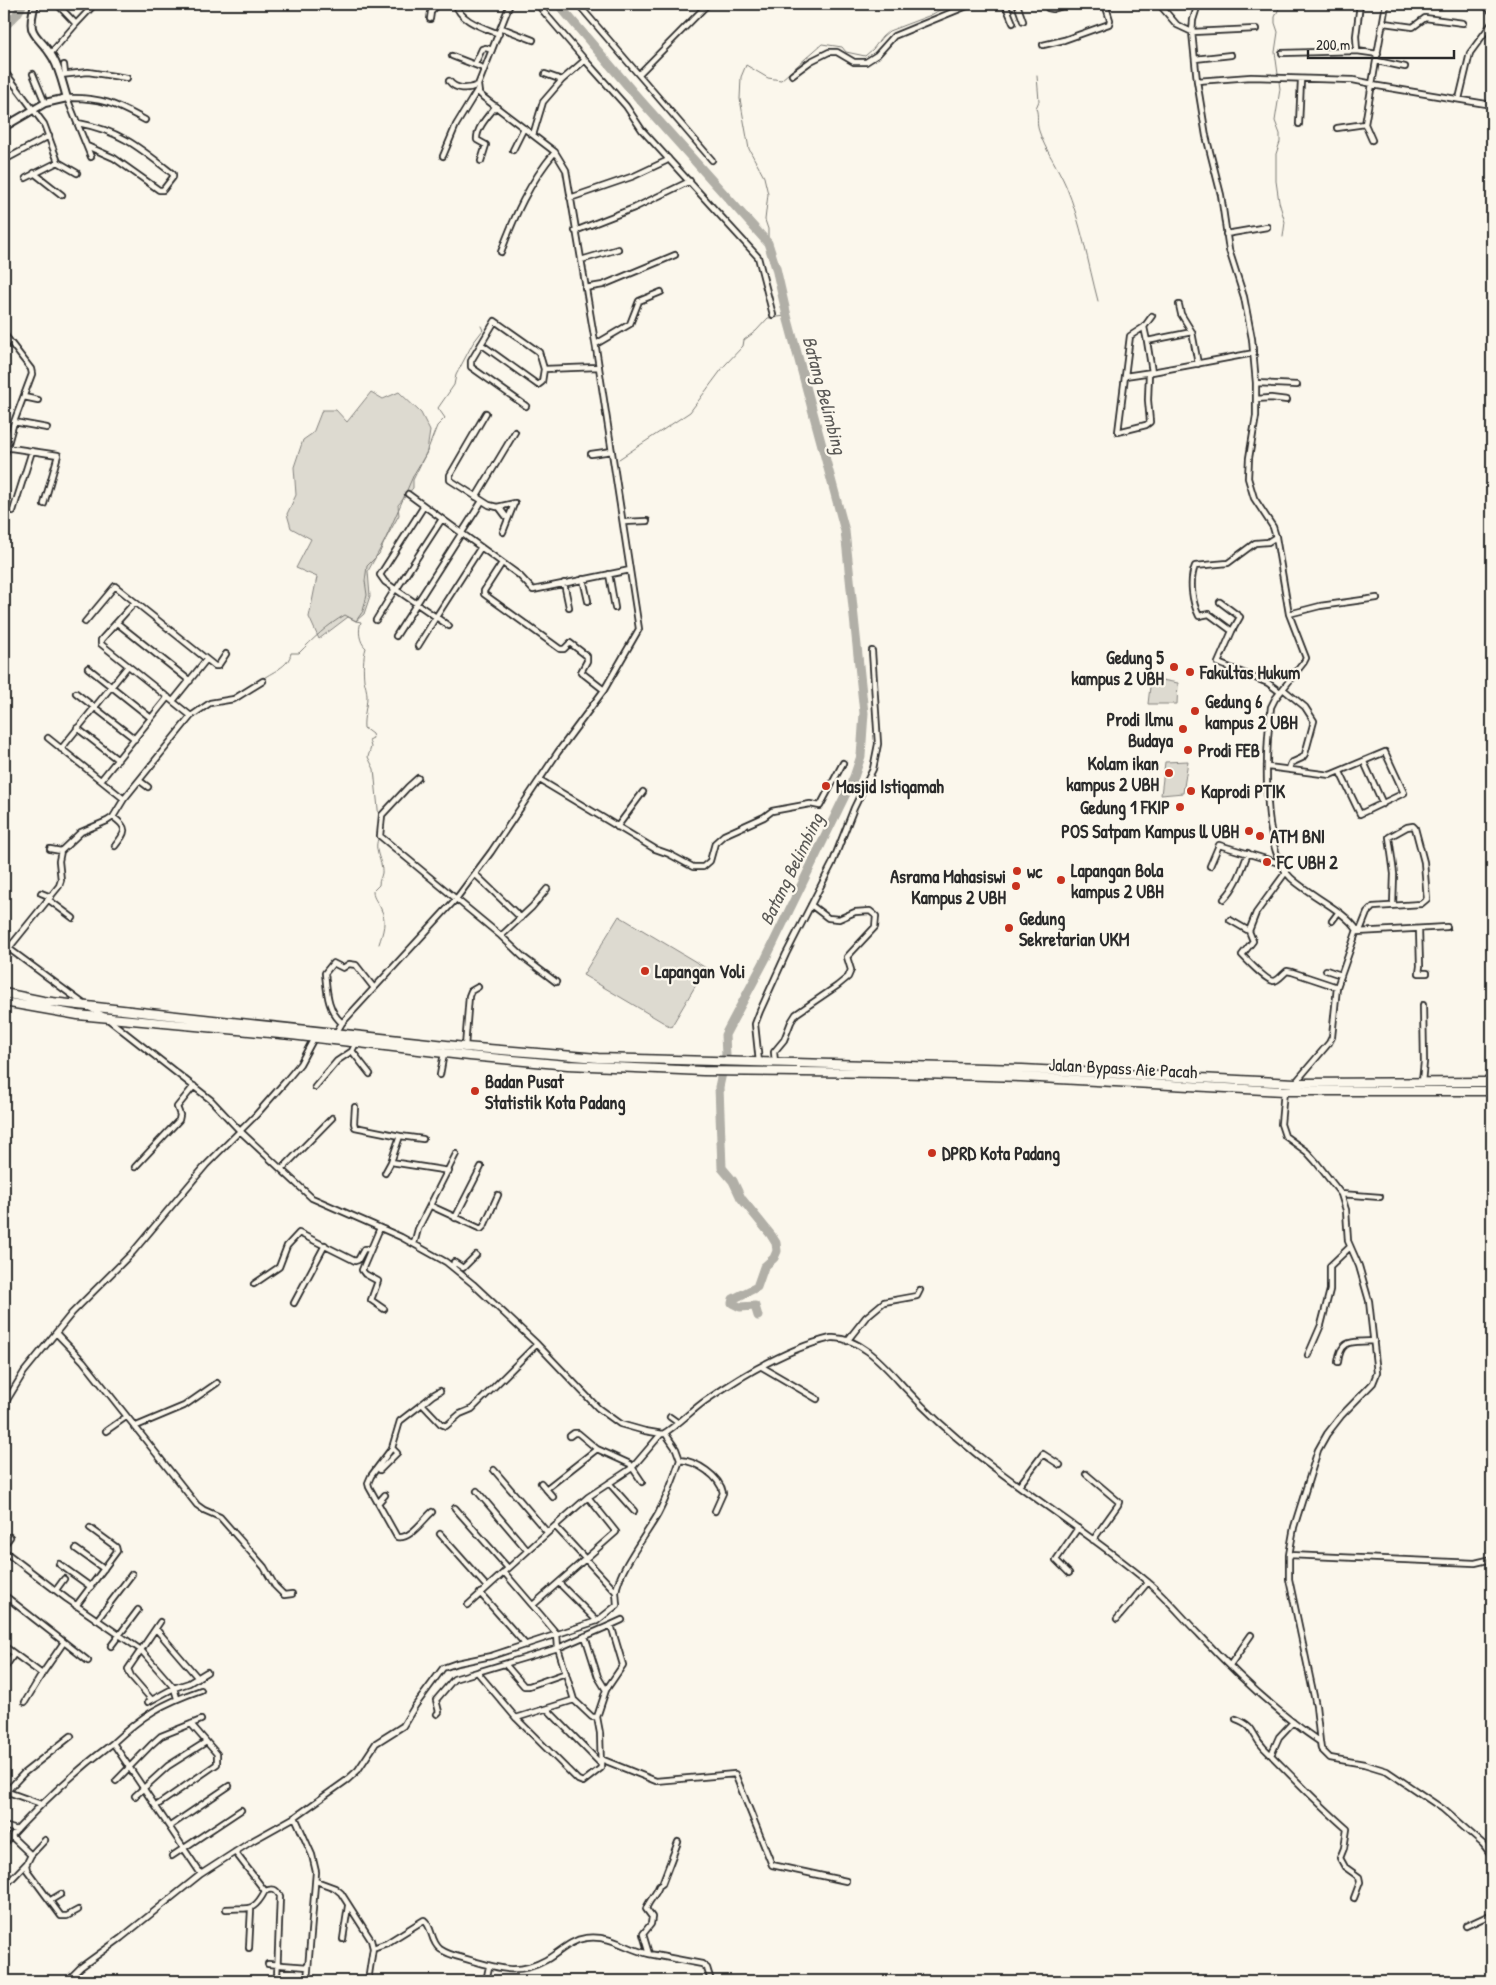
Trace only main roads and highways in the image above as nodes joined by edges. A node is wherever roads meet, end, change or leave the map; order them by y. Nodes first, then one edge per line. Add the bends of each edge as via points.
1 (4, 993) edge
2 (4, 1002) edge
3 (433, 1048) junction
4 (1236, 1080) junction
5 (1492, 1082) edge
6 (1346, 1087) junction
7 (1236, 1089) junction
8 (1492, 1091) edge

1 - 3 highway via 88,1007 336,1032
2 - 3 highway via 68,1013
3 - 4 highway via 465,1047 598,1058 1012,1069
3 - 7 highway, Jalan Bypass Aie Pacah via 444,1053 568,1065 1021,1077
4 - 6 highway
4 - 7 highway
5 - 6 highway
6 - 7 highway, Jalan Bypass Aie Pacah via 1284,1091
6 - 8 highway, Jalan Bypass Aie Pacah

